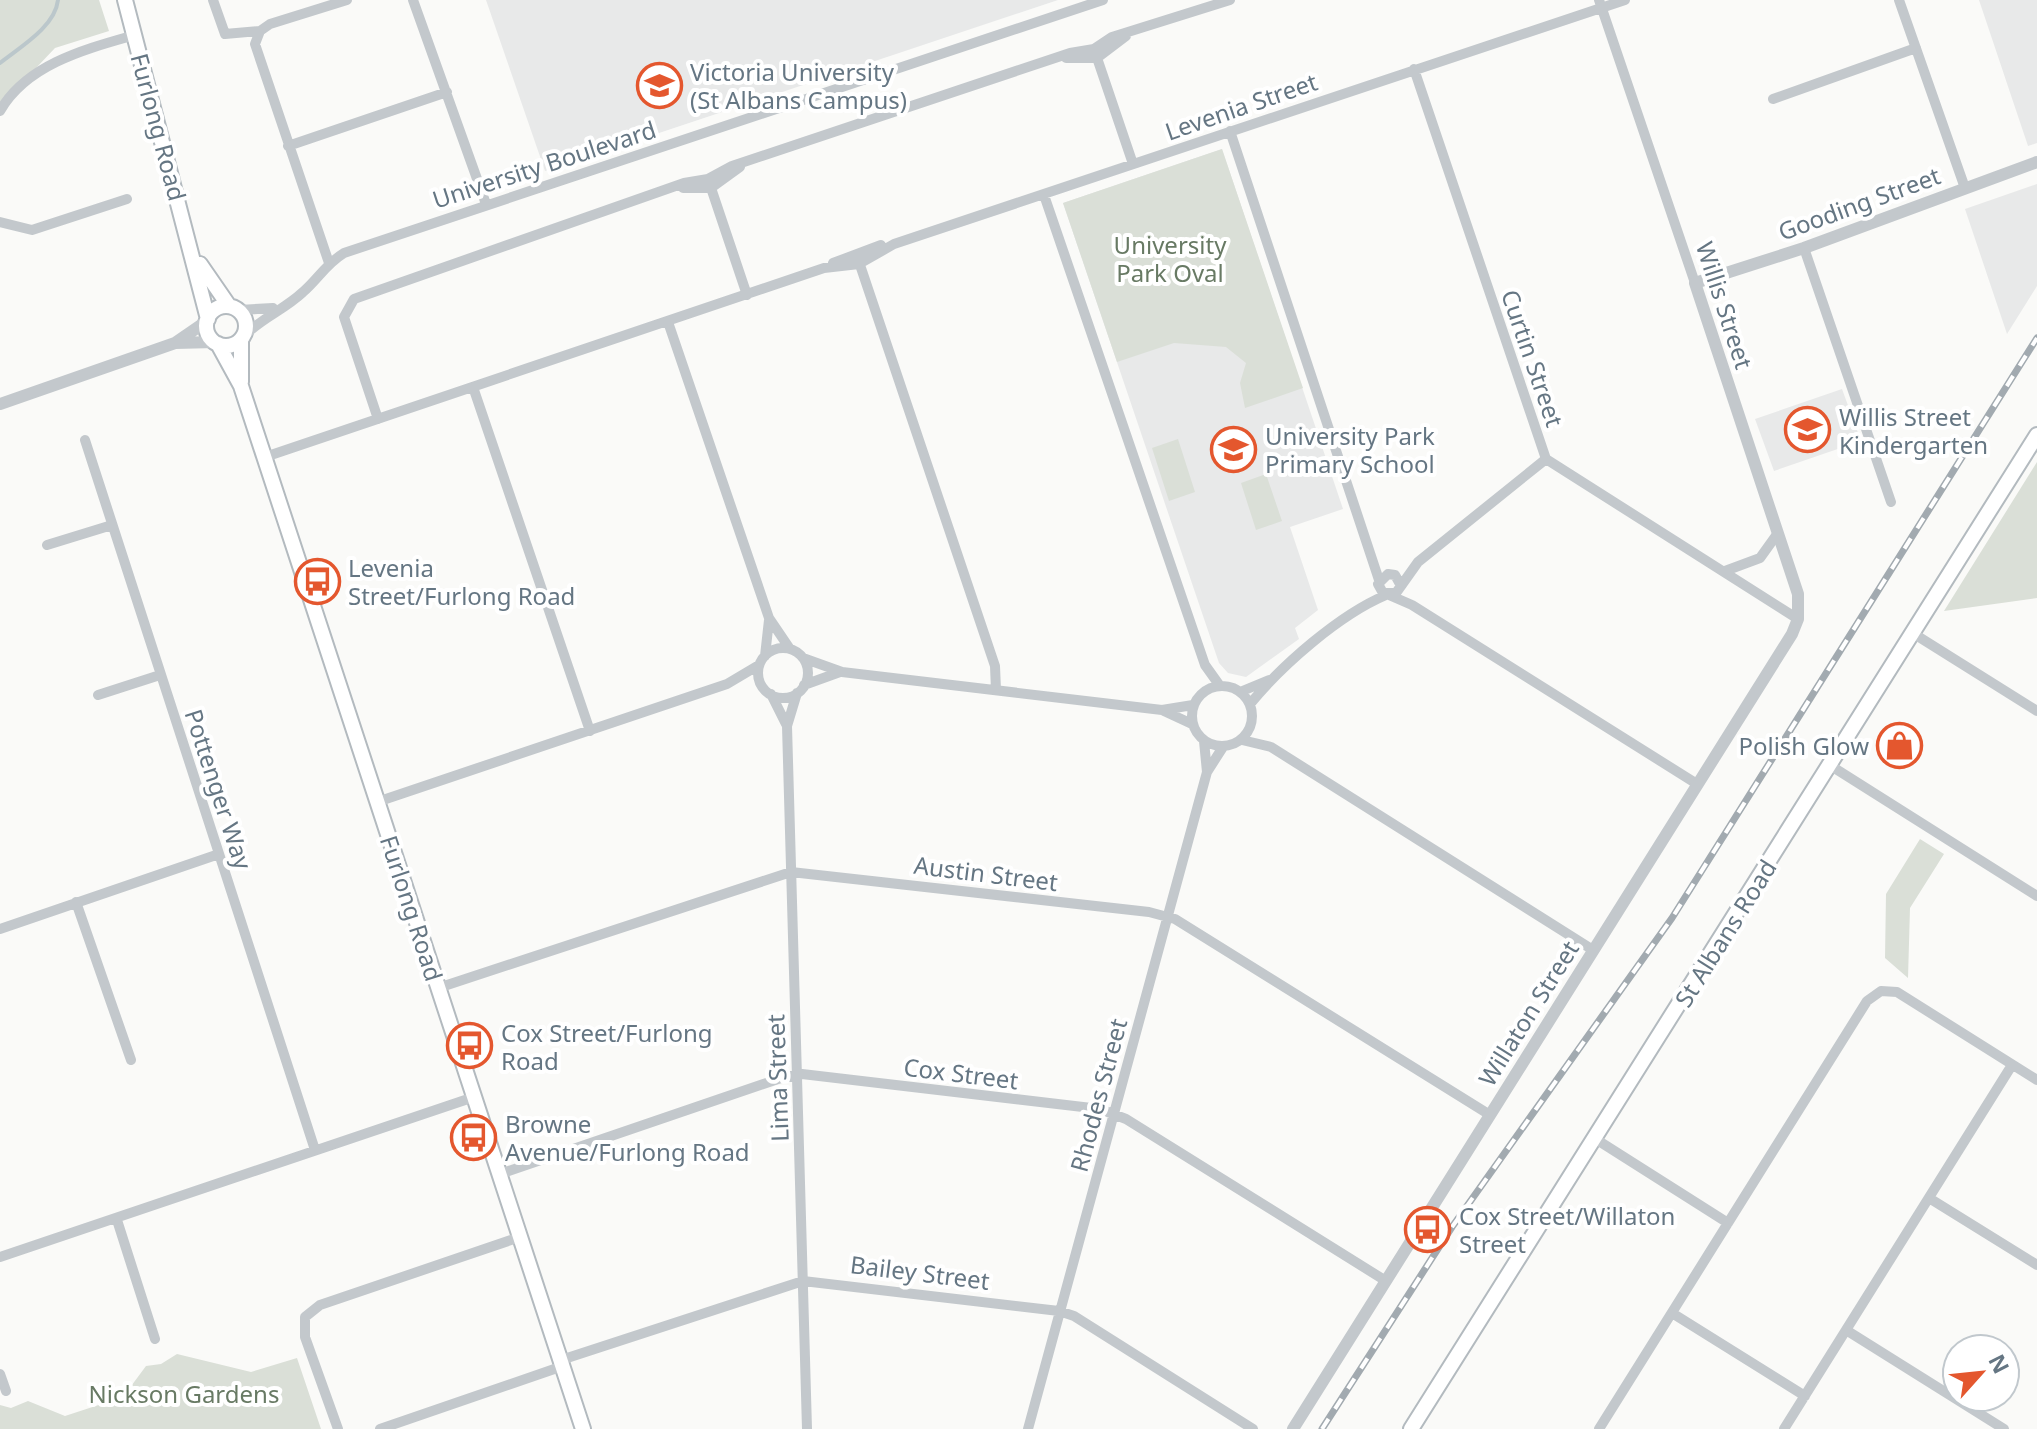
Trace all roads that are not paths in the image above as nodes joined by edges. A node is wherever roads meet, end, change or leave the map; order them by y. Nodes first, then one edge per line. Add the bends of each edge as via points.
1 (125, 0) edge
2 (213, 0) edge
3 (347, 0) edge
4 (413, 0) edge
5 (1103, 0) edge
6 (1230, 0) edge
7 (1625, 0) edge
8 (1899, 0) edge
9 (1600, 3) edge
10 (260, 31) junction
11 (135, 35) junction
12 (1916, 48) junction
13 (1095, 54) junction
14 (1414, 69) junction
15 (447, 92) junction
16 (1773, 99) dead end
17 (0, 111) edge
18 (1230, 131) junction
19 (288, 146) junction
20 (2037, 162) edge
21 (1133, 164) junction
22 (710, 184) junction
23 (1965, 188) junction
24 (1044, 195) junction
25 (127, 199) dead end
26 (486, 204) junction
27 (0, 222) edge
28 (1804, 248) junction
29 (194, 253) junction
30 (858, 260) junction
31 (329, 263) junction
32 (1695, 283) junction
33 (747, 295) junction
34 (289, 304) junction
35 (234, 308) junction
36 (208, 320) junction
37 (668, 322) junction
38 (242, 338) junction
39 (175, 343) junction
40 (217, 343) junction
41 (241, 386) junction
42 (473, 387) junction
43 (0, 404) edge
44 (378, 419) junction
45 (2037, 435) edge
46 (85, 440) dead end
47 (265, 457) junction
48 (1546, 459) junction
49 (1891, 502) dead end
50 (112, 525) junction
51 (1778, 533) junction
52 (47, 545) dead end
53 (1725, 571) junction
54 (1390, 581) junction
55 (1388, 595) junction
56 (1412, 605) junction
57 (1362, 606) junction
58 (769, 618) junction
59 (1798, 619) junction
60 (1911, 632) junction
61 (790, 649) junction
62 (803, 658) junction
63 (762, 660) junction
64 (1205, 665) junction
65 (842, 672) junction
66 (160, 675) junction
67 (1271, 679) junction
68 (727, 684) junction
69 (762, 685) junction
70 (1220, 686) junction
71 (801, 689) junction
72 (996, 690) junction
73 (1204, 691) junction
74 (1240, 692) junction
75 (771, 694) junction
76 (98, 695) dead end
77 (1250, 704) junction
78 (1193, 705) junction
79 (1162, 710) junction
80 (2037, 711) edge
81 (1192, 724) junction
82 (1251, 725) junction
83 (787, 726) junction
84 (590, 731) junction
85 (1242, 740) junction
86 (1204, 741) junction
87 (1223, 747) junction
88 (1271, 747) junction
89 (1828, 764) junction
90 (1207, 772) junction
91 (1697, 784) junction
92 (377, 802) junction
93 (219, 854) junction
94 (791, 872) junction
95 (2037, 896) edge
96 (76, 902) junction
97 (1167, 916) junction
98 (0, 929) edge
99 (1593, 950) junction
100 (438, 988) junction
101 (131, 1060) dead end
102 (2012, 1065) junction
103 (796, 1075) junction
104 (2037, 1080) edge
105 (474, 1097) junction
106 (1115, 1113) junction
107 (1490, 1115) junction
108 (1594, 1138) junction
109 (315, 1150) junction
110 (500, 1174) junction
111 (1929, 1198) junction
112 (117, 1220) junction
113 (1728, 1223) junction
114 (520, 1237) junction
115 (0, 1257) edge
116 (2037, 1265) edge
117 (803, 1281) junction
118 (1386, 1281) junction
119 (1059, 1311) junction
120 (1672, 1313) junction
121 (1846, 1330) junction
122 (155, 1339) dead end
123 (562, 1363) junction
124 (0, 1374) edge
125 (6, 1391) dead end
126 (1805, 1396) junction
127 (338, 1429) edge
128 (380, 1429) edge
129 (583, 1429) edge
130 (807, 1429) edge
131 (1028, 1429) edge
132 (1253, 1429) edge
133 (1293, 1429) edge
134 (1411, 1429) edge
135 (1599, 1429) edge
136 (1784, 1429) edge
137 (2004, 1429) edge

1 - 11 main road, Furlong Road
2 - 10 street via 225,34
3 - 10 street
4 - 15 street
5 - 26 street, University Boulevard
6 - 13 street via 1112,37
7 - 9 street, Levenia Street
8 - 12 street
9 - 14 street, Levenia Street
9 - 32 street, Willis Street
10 - 19 street via 257,58
11 - 17 street via 53,63
11 - 29 main road, Furlong Road
12 - 16 street
12 - 23 street
13 - 21 street
13 - 22 street via 1060,58 724,169
14 - 18 street, Levenia Street
14 - 48 street, Curtin Street
15 - 19 street
15 - 26 street
18 - 21 street, Levenia Street
18 - 54 street via 1374,556
19 - 31 street
20 - 23 street, Gooding Street
21 - 24 street, Levenia Street
22 - 33 street
22 - 44 street via 684,183 354,299 344,317
23 - 28 street, Gooding Street
24 - 30 street, Levenia Street via 879,246
24 - 64 street
25 - 27 street via 32,230
26 - 31 street, University Boulevard
28 - 32 street, Gooding Street
28 - 49 street
29 - 35 main road, Furlong Road
29 - 36 main road, Furlong Road
30 - 33 street, Levenia Street via 837,260
30 - 72 street via 995,666
31 - 34 street, University Boulevard
32 - 51 street, Willis Street
33 - 37 street, Levenia Street
34 - 35 street via 267,310
34 - 38 street, University Boulevard via 259,320
35 - 36 main road via 216,309
35 - 38 main road via 246,326
36 - 39 street
36 - 40 main road via 208,333
37 - 42 street, Levenia Street
37 - 58 street
38 - 40 main road via 233,345
38 - 41 main road, Furlong Road
39 - 40 street
39 - 43 street
40 - 41 main road, Furlong Road
41 - 47 main road, Furlong Road
42 - 44 street, Levenia Street
42 - 84 street
44 - 47 street, Levenia Street
45 - 60 main road, St Albans Road
46 - 50 street, Pottenger Way
47 - 92 main road, Furlong Road
48 - 53 street, Curtin Street
48 - 54 street
50 - 52 street
50 - 66 street, Pottenger Way
51 - 53 street via 1760,558
51 - 59 street, Willis Street via 1798,594
53 - 59 street, Curtin Street
54 - 55 street
54 - 56 street
54 - 57 street
55 - 56 street
55 - 57 street
56 - 91 street
57 - 67 street
58 - 61 street
58 - 63 street
59 - 91 street, Willaton Street
60 - 80 street
60 - 89 main road, St Albans Road
61 - 62 street
61 - 63 street via 776,649
62 - 65 street
62 - 71 street via 807,671
63 - 68 street
63 - 69 street
64 - 70 street
64 - 73 street
65 - 71 street
65 - 72 street
66 - 76 street
66 - 93 street, Pottenger Way
67 - 74 street
67 - 77 street
68 - 69 street
68 - 84 street
69 - 75 street
70 - 73 street
70 - 74 street
71 - 75 street via 784,697
71 - 83 street, Lima Street
72 - 79 street
73 - 78 street
74 - 77 street
75 - 83 street, Lima Street
77 - 82 street
78 - 79 street
78 - 81 street
79 - 81 street
81 - 86 street
82 - 85 street
82 - 88 street
83 - 94 street, Lima Street
84 - 92 street
85 - 87 street
85 - 88 street
86 - 87 street
86 - 90 street, Rhodes Street
87 - 90 street, Rhodes Street
88 - 99 street
89 - 95 street
89 - 108 main road, St Albans Road
90 - 97 street, Rhodes Street
91 - 99 street, Willaton Street
92 - 100 main road, Furlong Road
93 - 96 street
93 - 109 street, Pottenger Way
94 - 97 street, Austin Street
94 - 100 street, Austin Street
94 - 103 street, Lima Street
96 - 98 street
96 - 101 street
97 - 106 street, Rhodes Street
97 - 107 street, Austin Street
99 - 107 street, Willaton Street
100 - 105 main road, Furlong Road
102 - 104 street
102 - 111 street
102 - 113 street via 1897,992 1881,991 1867,1001
103 - 106 street, Cox Street
103 - 110 street, Cox Street
103 - 117 street, Lima Street
105 - 109 street
105 - 110 main road, Furlong Road
106 - 118 street, Cox Street
106 - 119 street, Rhodes Street
107 - 118 street, Willaton Street
108 - 113 street
108 - 134 main road, St Albans Road
109 - 112 street
110 - 114 main road, Furlong Road
111 - 116 street
111 - 121 street
112 - 115 street
112 - 122 street
113 - 120 street
114 - 123 main road, Furlong Road
114 - 127 street via 320,1305 305,1317 305,1337
117 - 119 street, Bailey Street
117 - 123 street, Bailey Street
117 - 130 street, Lima Street
118 - 133 street, Willaton Street
119 - 131 street, Rhodes Street
119 - 132 street, Bailey Street
120 - 126 street
120 - 135 street
121 - 126 street
121 - 137 street
123 - 128 street, Bailey Street
123 - 129 main road, Furlong Road
124 - 125 street
126 - 136 street

